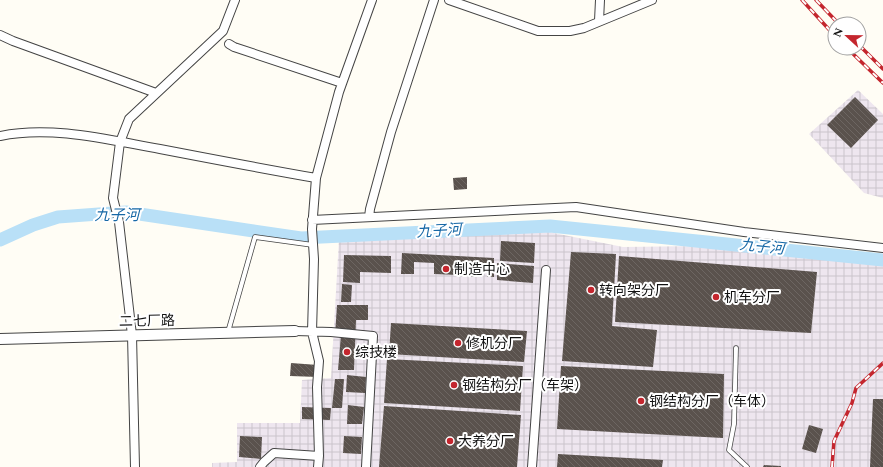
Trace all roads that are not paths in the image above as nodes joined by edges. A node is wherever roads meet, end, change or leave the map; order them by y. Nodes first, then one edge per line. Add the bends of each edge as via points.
1 (235, 0) edge
2 (372, 0) edge
3 (434, 0) edge
4 (448, 0) edge
5 (600, 0) edge
6 (652, 0) edge
7 (468, 3) edge
8 (599, 21) junction
9 (0, 35) edge
10 (230, 44) dead end
11 (342, 83) junction
12 (156, 93) junction
13 (0, 136) edge
14 (120, 142) junction
15 (316, 178) junction
16 (369, 217) junction
17 (312, 220) junction
18 (314, 245) junction
19 (883, 248) edge
20 (546, 270) dead end
21 (295, 332) joint
22 (312, 332) junction
23 (227, 333) junction
24 (132, 336) junction
25 (0, 339) edge
26 (736, 348) dead end
27 (319, 456) junction
28 (135, 467) edge
29 (260, 467) edge
30 (318, 467) edge
31 (366, 467) edge
32 (532, 467) edge
33 (747, 467) edge

1 - 12 street via 223,31
2 - 11 street
3 - 16 street via 391,132
4 - 7 street
5 - 8 street
6 - 8 street
7 - 8 street via 538,31 570,31
9 - 12 street
10 - 11 street
11 - 15 street
12 - 14 street via 129,119
13 - 14 street via 64,133
14 - 15 street
14 - 24 street via 114,198
15 - 17 street
16 - 17 street
16 - 19 street via 576,207 744,232
17 - 18 street
18 - 22 street
18 - 23 lane via 255,237
20 - 32 street
21 - 22 street
21 - 23 street, 二七厂路
22 - 27 street via 318,361
22 - 31 street via 373,336
23 - 24 street, 二七厂路
24 - 25 street, 二七厂路
24 - 28 street
26 - 33 lane via 734,424 729,450
27 - 29 street via 274,453
27 - 30 street

